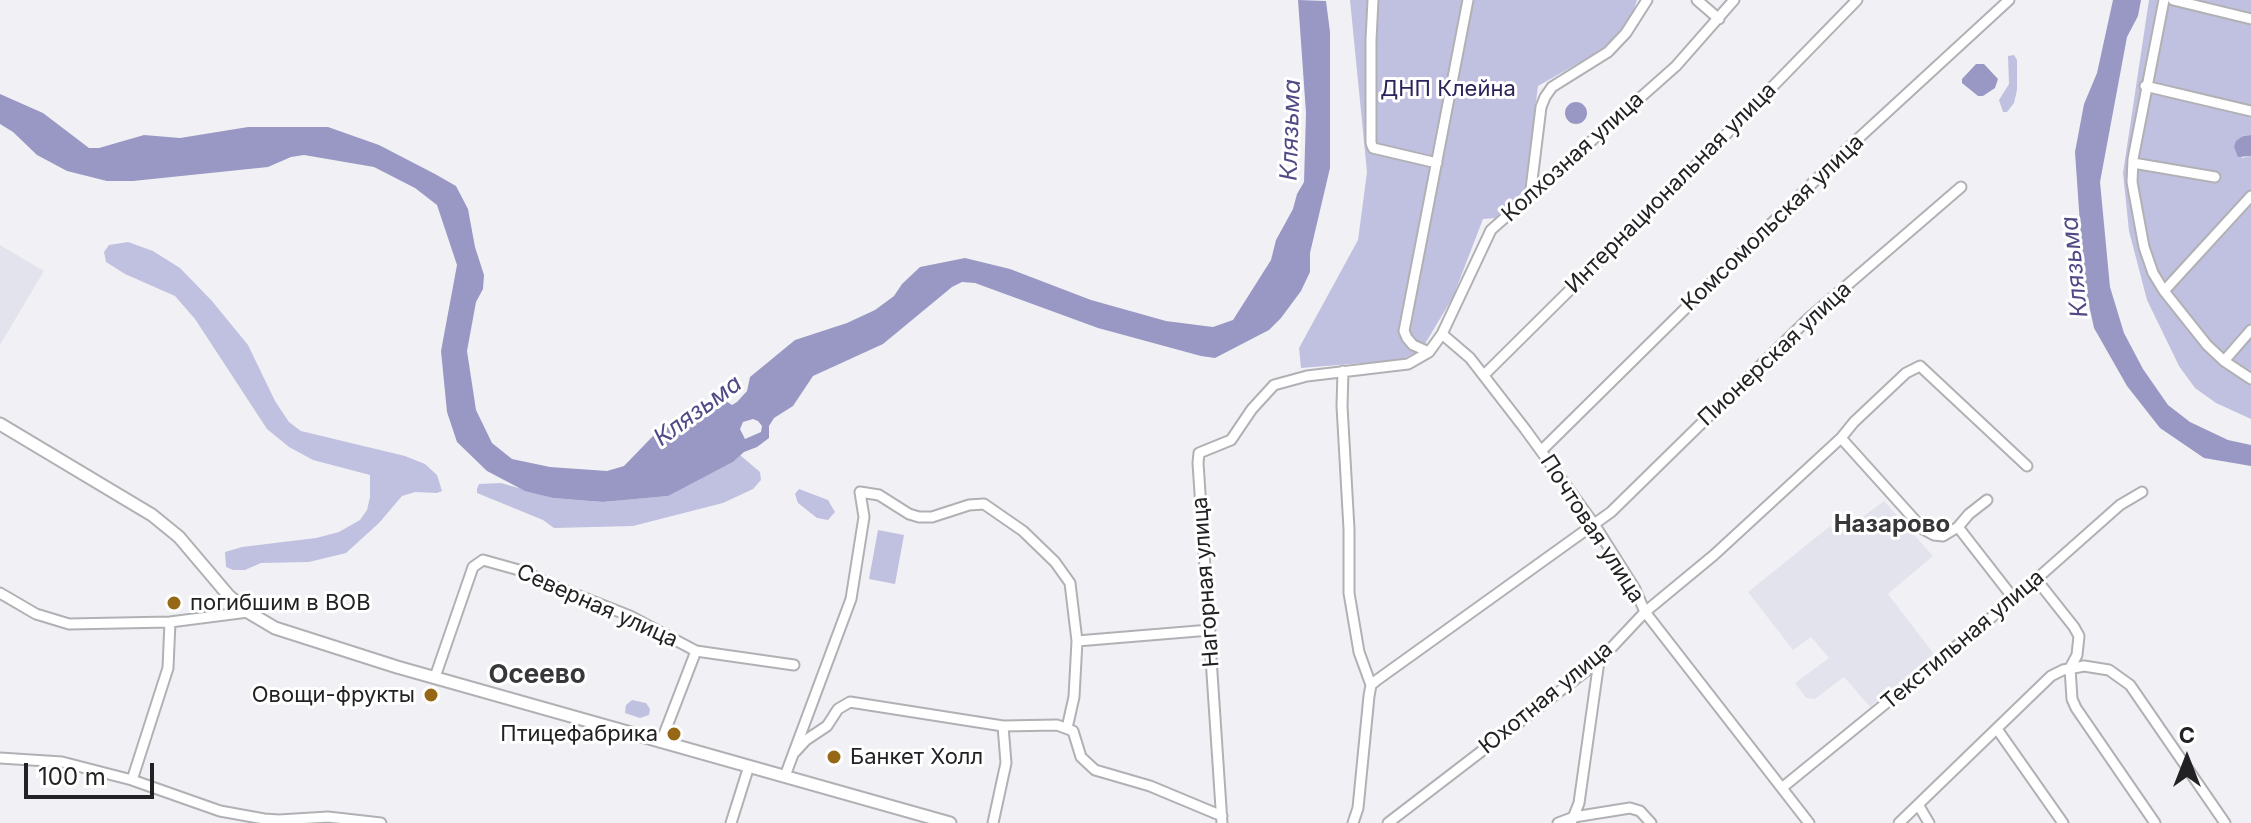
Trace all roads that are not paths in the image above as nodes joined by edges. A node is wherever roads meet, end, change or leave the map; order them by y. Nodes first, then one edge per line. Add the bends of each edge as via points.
1 (1373, 0) edge
2 (1468, 0) edge
3 (1647, 0) edge
4 (1697, 0) edge
5 (1734, 0) edge
6 (1857, 0) edge
7 (2009, 0) edge
8 (2164, 0) edge
9 (2173, 0) edge
10 (1719, 19) junction
11 (2251, 19) edge
12 (2145, 86) junction
13 (2251, 111) edge
14 (1437, 163) junction
15 (2133, 163) junction
16 (2215, 177) dead end
17 (1961, 187) dead end
18 (2251, 196) edge
19 (1530, 197) junction
20 (2164, 291) junction
21 (2251, 330) edge
22 (1442, 334) junction
23 (1429, 352) junction
24 (2224, 361) junction
25 (1339, 371) junction
26 (1484, 375) junction
27 (2251, 379) edge
28 (0, 424) edge
29 (1841, 438) junction
30 (1541, 451) junction
31 (2027, 466) dead end
32 (2142, 492) dead end
33 (1987, 500) dead end
34 (1594, 524) junction
35 (1958, 527) junction
36 (2036, 579) junction
37 (0, 593) edge
38 (2014, 599) junction
39 (248, 612) junction
40 (1645, 612) junction
41 (170, 622) junction
42 (1210, 630) junction
43 (1077, 641) junction
44 (696, 651) junction
45 (1599, 661) junction
46 (794, 665) dead end
47 (2070, 668) junction
48 (435, 677) junction
49 (1371, 685) junction
50 (1003, 726) junction
51 (1067, 728) junction
52 (1997, 729) junction
53 (661, 742) junction
54 (791, 756) junction
55 (0, 758) edge
56 (749, 766) junction
57 (785, 776) junction
58 (132, 780) junction
59 (1783, 787) junction
60 (1919, 806) junction
61 (1222, 819) edge
62 (1572, 820) edge
63 (381, 823) edge
64 (731, 823) edge
65 (950, 823) edge
66 (993, 823) edge
67 (1353, 823) edge
68 (1388, 823) edge
69 (1558, 823) edge
70 (1651, 823) edge
71 (1809, 823) edge
72 (1899, 823) edge
73 (1929, 823) edge
74 (2063, 823) edge
75 (2155, 823) edge
76 (2225, 823) edge

1 - 14 street via 1371,143 1373,148
2 - 14 street
3 - 19 street via 1608,52 1552,87 1545,97
4 - 10 street
5 - 10 street, Колхозная улица
6 - 26 street, Интернациональная улица
7 - 30 street, Комсомольская улица via 1848,148
8 - 12 street
9 - 11 street
10 - 19 street, Колхозная улица via 1676,66
12 - 13 street
12 - 15 street
14 - 23 street via 1404,331 1413,345
15 - 16 street
15 - 20 street via 2144,247
17 - 34 street, Пионерская улица via 1809,318
18 - 20 street
19 - 22 street, Колхозная улица via 1485,239
20 - 24 street
21 - 24 street
22 - 23 street
22 - 26 street, Почтовая улица
23 - 25 street via 1408,364
24 - 27 street
25 - 42 street, Нагорная улица via 1274,385 1231,440 1199,453
25 - 49 street via 1349,593
26 - 30 street, Почтовая улица
28 - 39 main road via 152,515
29 - 31 street, Юхотная улица via 1906,373 1920,366
29 - 35 street via 1923,529 1943,536
29 - 40 street, Юхотная улица
30 - 34 street, Почтовая улица
32 - 36 street, Текстильная улица
33 - 35 street
34 - 40 street, Почтовая улица
34 - 49 street, Пионерская улица
35 - 38 street
36 - 38 street, Текстильная улица
36 - 47 street via 2079,636
37 - 41 street via 53,621
38 - 59 street, Текстильная улица
39 - 41 street
39 - 48 main road via 297,636
40 - 45 street, Юхотная улица
40 - 59 street, Почтовая улица
41 - 58 street via 168,668
42 - 43 street
42 - 61 street, Нагорная улица
43 - 51 street
43 - 54 street via 1066,576 1023,531 992,509 975,503 919,517 879,495 860,492 864,517 851,599
44 - 46 street, Северная улица
44 - 48 street, Северная улица via 630,616 534,575 483,560 473,567
44 - 53 street, Северная улица
45 - 62 street via 1579,803
45 - 68 street, Юхотная улица
47 - 52 street via 2051,676
47 - 75 street via 2076,708
47 - 76 street via 2098,666 2130,685
48 - 53 main road
49 - 67 street
50 - 51 street
50 - 54 street via 850,702
50 - 66 street via 1006,763
51 - 61 street, Нагорная улица via 1077,737 1081,757 1095,770 1150,786
52 - 60 street
52 - 74 street
53 - 56 main road
54 - 57 street
55 - 58 street via 62,762
56 - 57 main road
56 - 64 street
57 - 65 main road
58 - 63 street via 220,811 264,819 328,817
59 - 71 street, Почтовая улица
60 - 72 street
60 - 73 street
62 - 69 street
62 - 70 street via 1635,808

